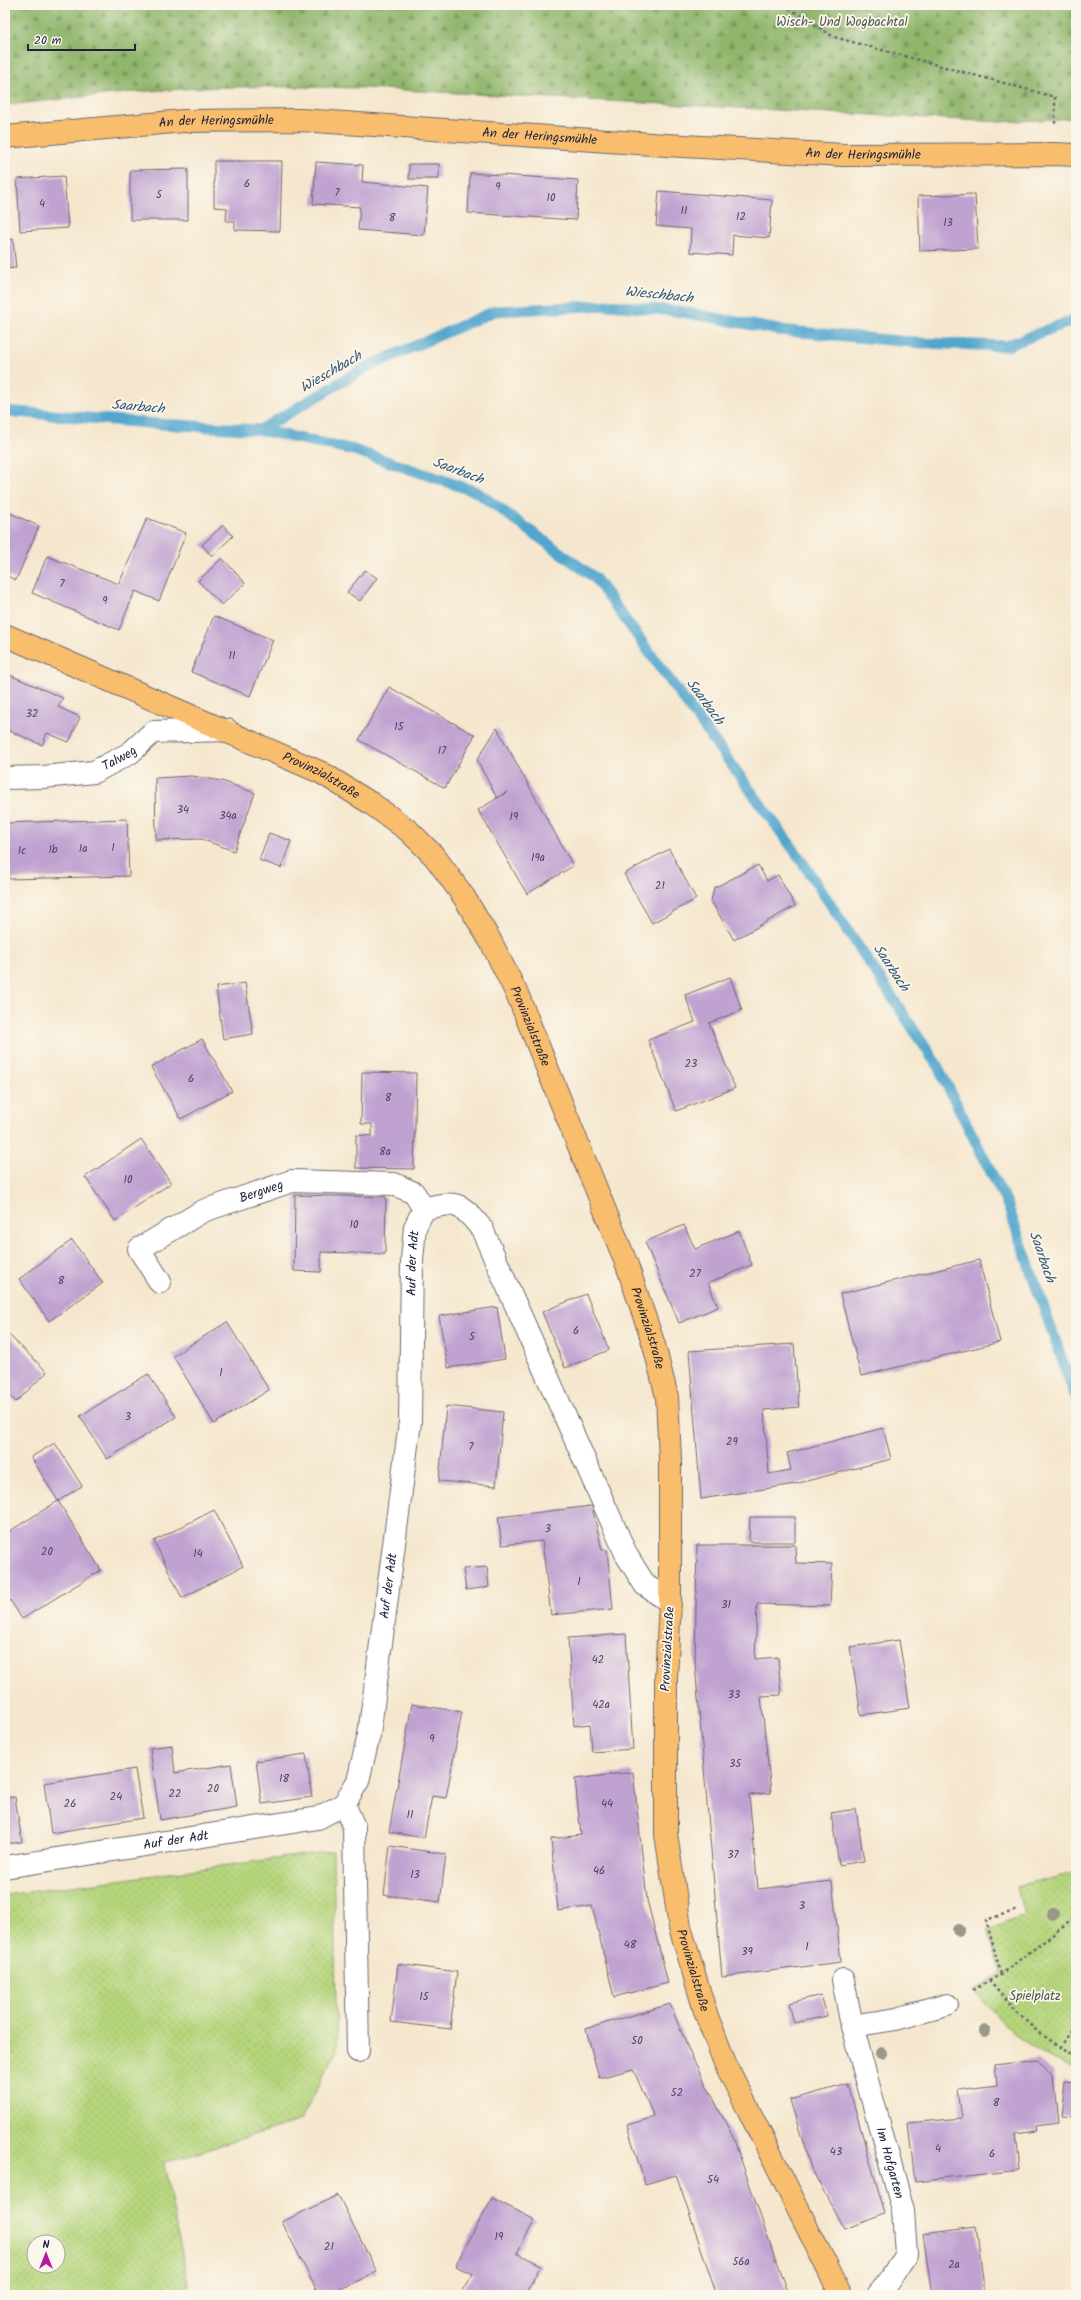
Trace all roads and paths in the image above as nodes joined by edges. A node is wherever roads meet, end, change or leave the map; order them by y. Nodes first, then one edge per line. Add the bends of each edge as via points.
1 (784, 5) edge
2 (1055, 132) dead end
3 (5, 137) edge
4 (1076, 155) edge
5 (5, 635) edge
6 (227, 730) junction
7 (5, 778) edge
8 (424, 1209) junction
9 (160, 1282) dead end
10 (670, 1602) junction
11 (344, 1804) junction
12 (5, 1867) edge
13 (1017, 1910) dead end
14 (1076, 1917) edge
15 (1001, 1974) junction
16 (843, 1980) dead end
17 (989, 1981) junction
18 (947, 2005) joint
19 (1076, 2023) edge
20 (852, 2026) junction
21 (1060, 2048) junction
22 (358, 2052) dead end
23 (1076, 2054) edge
24 (841, 2295) edge
25 (878, 2295) edge

1 - 2 path via 834,37 1054,97
3 - 4 main road, An der Heringsmühle via 184,121 300,120 843,155
5 - 6 main road, Provinzialstraße
6 - 7 street, Talweg via 153,732 130,753 94,772
6 - 10 main road, Provinzialstraße via 322,773 409,831 435,857 464,897 491,942 518,996 545,1061 627,1265 654,1345 667,1397 670,1459
8 - 9 street, Bergweg via 414,1193 394,1184 292,1181 203,1210 139,1249
8 - 10 street via 447,1203 467,1209 482,1229 627,1556 646,1585
8 - 11 street, Auf der Adt via 416,1227 412,1260 410,1422 369,1735 358,1780
10 - 24 main road, Provinzialstraße via 666,1678 666,1834 680,1927 705,2012 725,2063
11 - 12 street, Auf der Adt via 318,1818
11 - 22 street via 354,1827
13 - 15 path via 986,1920
14 - 15 path
15 - 17 path
16 - 20 street, Im Hofgarten
17 - 18 path
17 - 21 path via 1029,2025
18 - 20 street via 896,2019
19 - 21 path
20 - 25 street, Im Hofgarten via 903,2210 906,2254 892,2279
21 - 23 path

